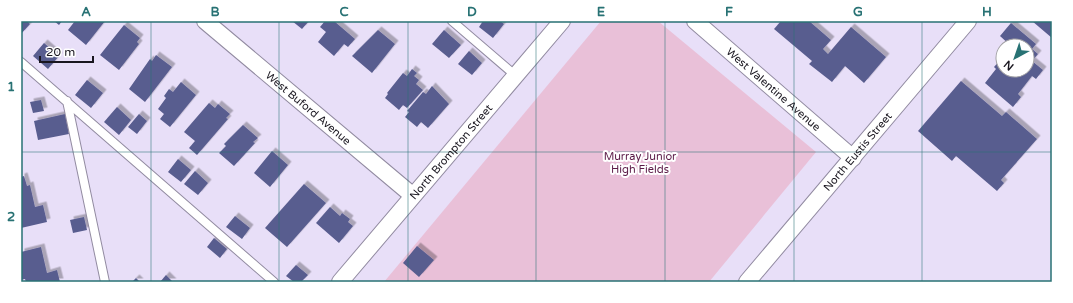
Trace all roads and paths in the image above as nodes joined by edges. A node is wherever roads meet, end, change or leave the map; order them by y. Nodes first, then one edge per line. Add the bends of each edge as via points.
1 (205, 21) edge
2 (452, 21) edge
3 (562, 21) edge
4 (695, 21) edge
5 (968, 21) edge
6 (21, 62) edge
7 (516, 76) junction
8 (67, 101) junction
9 (853, 158) junction
10 (412, 195) junction
11 (105, 282) edge
12 (274, 282) edge
13 (340, 282) edge
14 (747, 282) edge

1 - 10 street, West Buford Avenue
2 - 7 lane
3 - 7 street, North Brompton Street
4 - 9 street, West Valentine Avenue
5 - 9 street, North Eustis Street
6 - 8 lane
7 - 10 street, North Brompton Street
8 - 11 lane
8 - 12 lane
9 - 14 street, North Eustis Street
10 - 13 street, North Brompton Street

